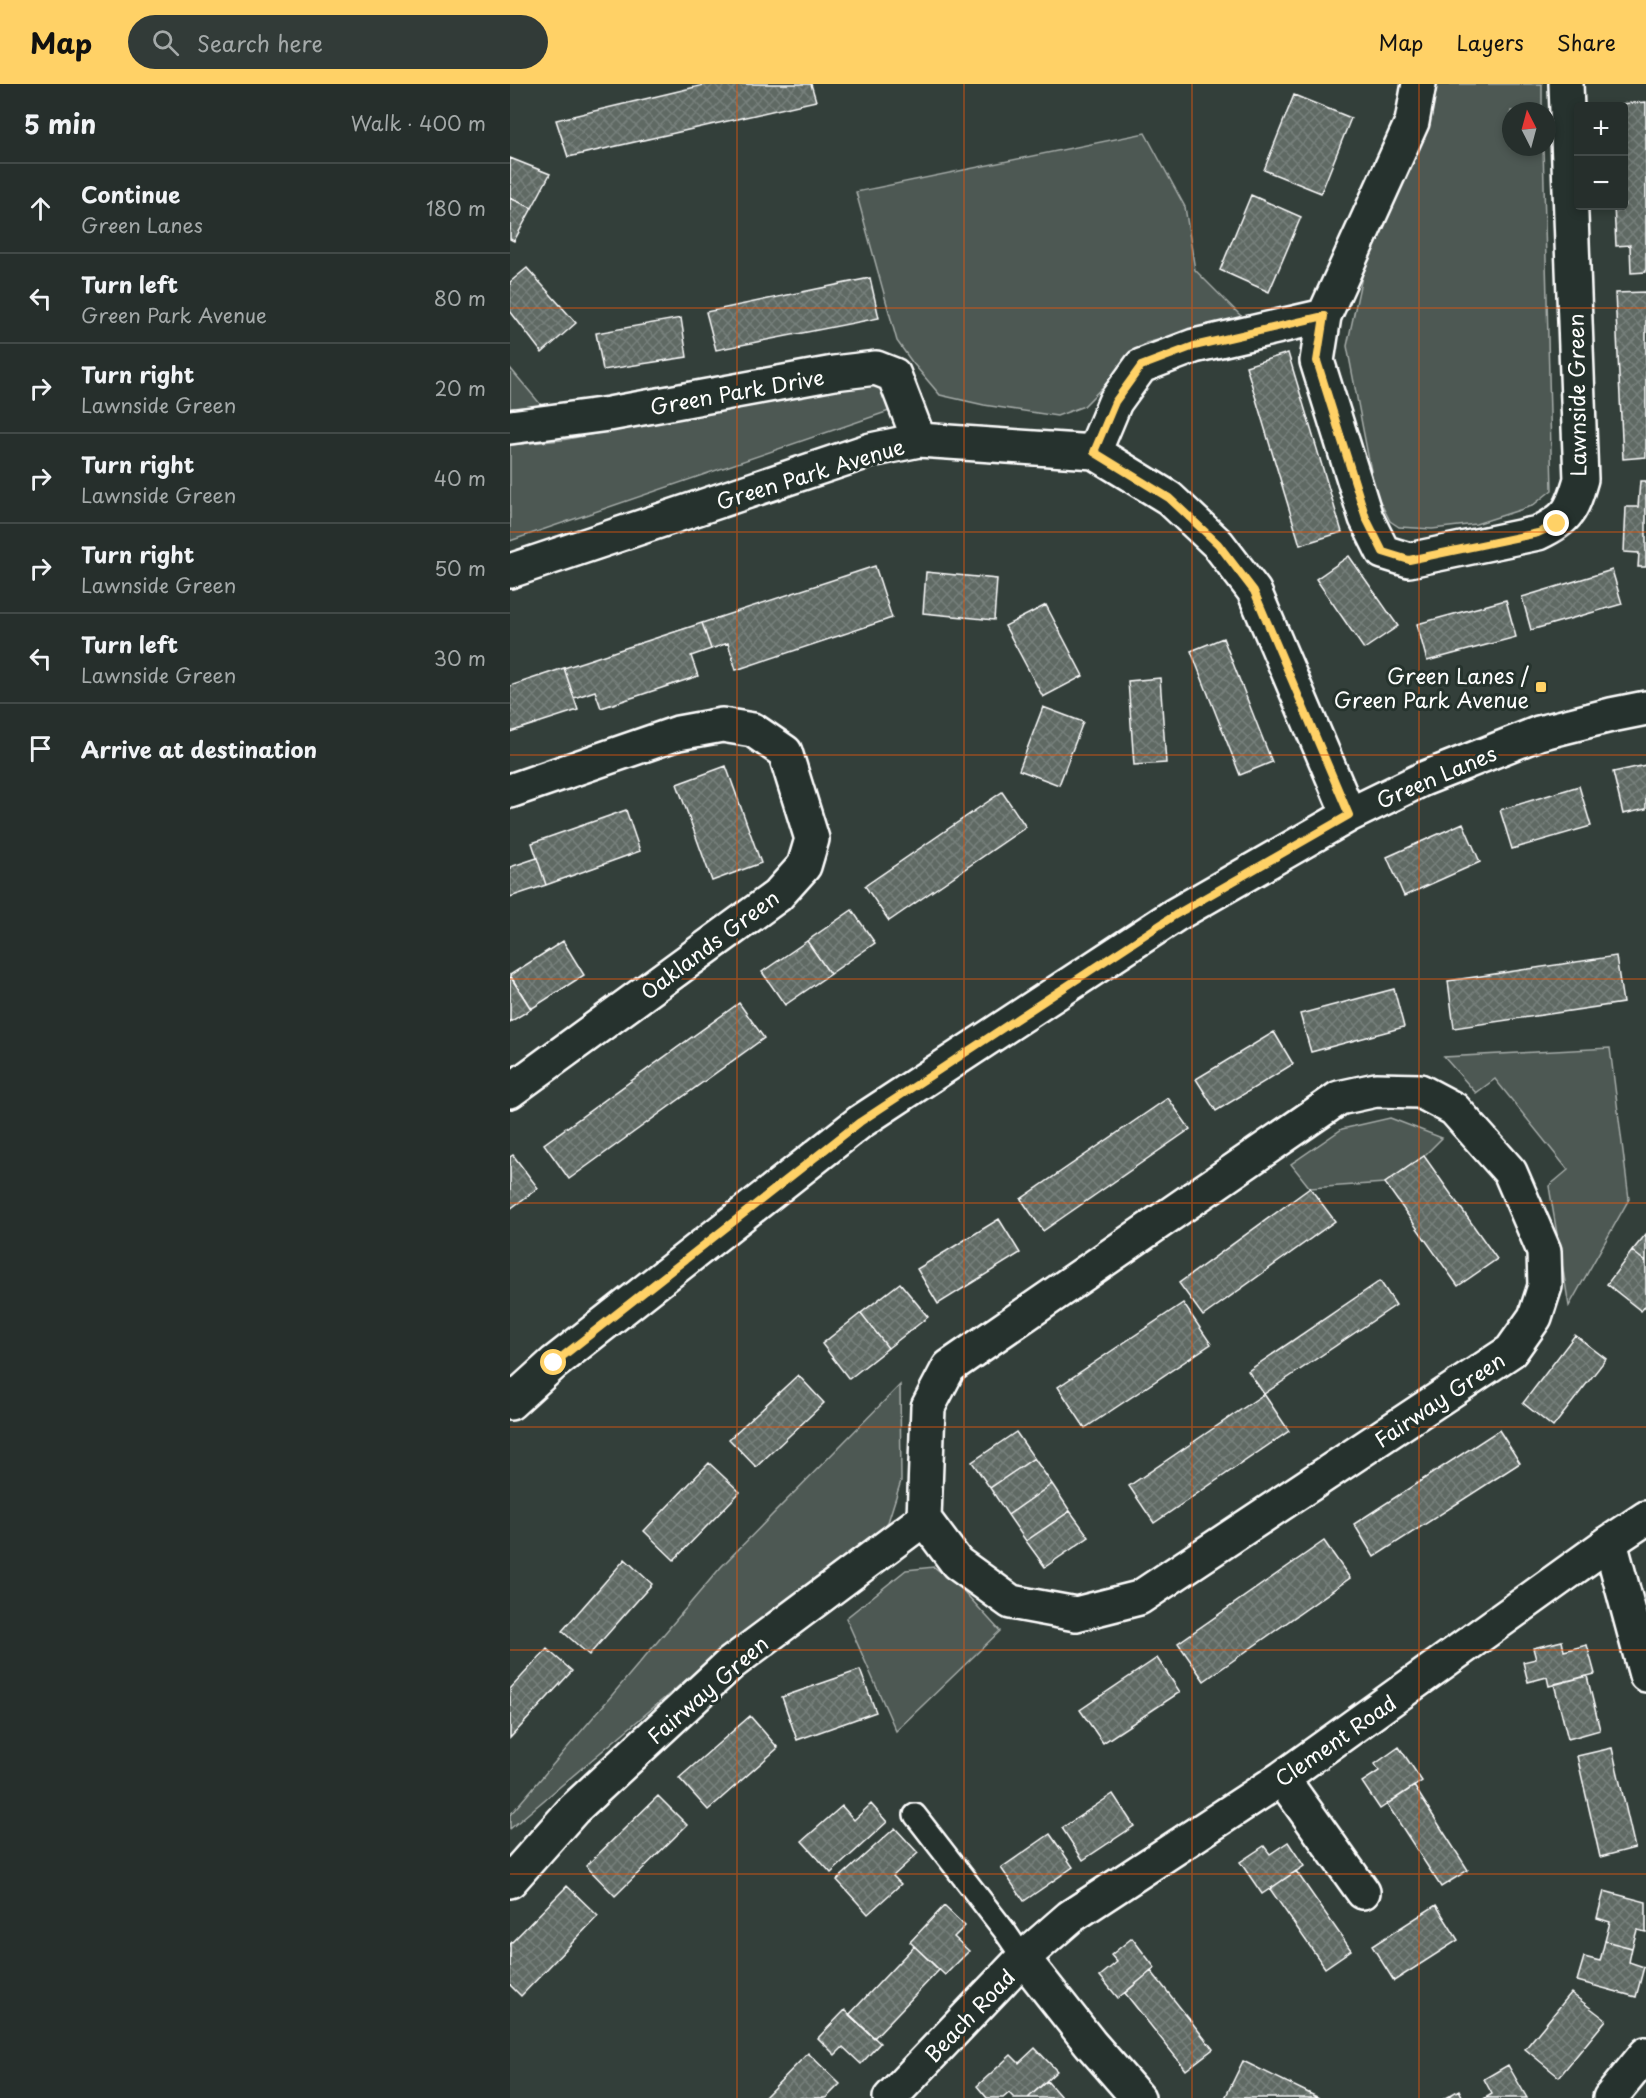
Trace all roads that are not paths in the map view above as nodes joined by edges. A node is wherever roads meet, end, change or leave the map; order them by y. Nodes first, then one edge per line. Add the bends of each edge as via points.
1 (1419, 84) edge
2 (1566, 84) edge
3 (1324, 316) junction
4 (510, 427) edge
5 (920, 440) junction
6 (1094, 452) junction
7 (510, 571) edge
8 (1646, 708) edge
9 (510, 791) edge
10 (1349, 815) junction
11 (510, 1091) edge
12 (510, 1403) edge
13 (1646, 1518) edge
14 (924, 1519) junction
15 (1610, 1542) junction
16 (1646, 1675) edge
17 (1282, 1778) junction
18 (915, 1815) dead end
19 (510, 1881) edge
20 (1364, 1892) dead end
21 (1023, 1958) junction
22 (1646, 2054) edge
23 (890, 2098) edge
24 (1137, 2098) edge
25 (1610, 2098) edge

1 - 3 street, Lawnside Green via 1412,122
2 - 3 street, Lawnside Green via 1581,479 1573,506 1557,524 1538,533 1409,560 1383,552 1366,518 1317,361
3 - 6 street via 1194,346 1141,366 1115,402
4 - 5 street, Green Park Drive via 876,368 894,375
5 - 6 street, Green Park Avenue
5 - 7 street, Green Park Avenue via 872,450
6 - 10 street, Green Park Avenue via 1169,498 1218,544 1254,591
8 - 10 street, Green Lanes via 1539,733 1423,779
9 - 11 street, Oaklands Green via 678,733 722,724 753,730 785,752 812,839 804,866 777,896
10 - 12 street, Green Lanes via 1175,915 860,1122 554,1363
13 - 15 street, Clement Road
14 - 14 street, Fairway Green via 928,1407 949,1367 1339,1098 1376,1090 1420,1091 1454,1109 1510,1172 1544,1251 1545,1286 1535,1317 1511,1351 1139,1598 1076,1614 1011,1602 957,1563
14 - 19 street, Fairway Green via 730,1664 574,1809
15 - 16 street
15 - 17 street, Clement Road
17 - 20 street
17 - 21 street, Clement Road via 1070,1917
18 - 21 lane
21 - 23 street, Beach Road
21 - 24 street
22 - 25 street

